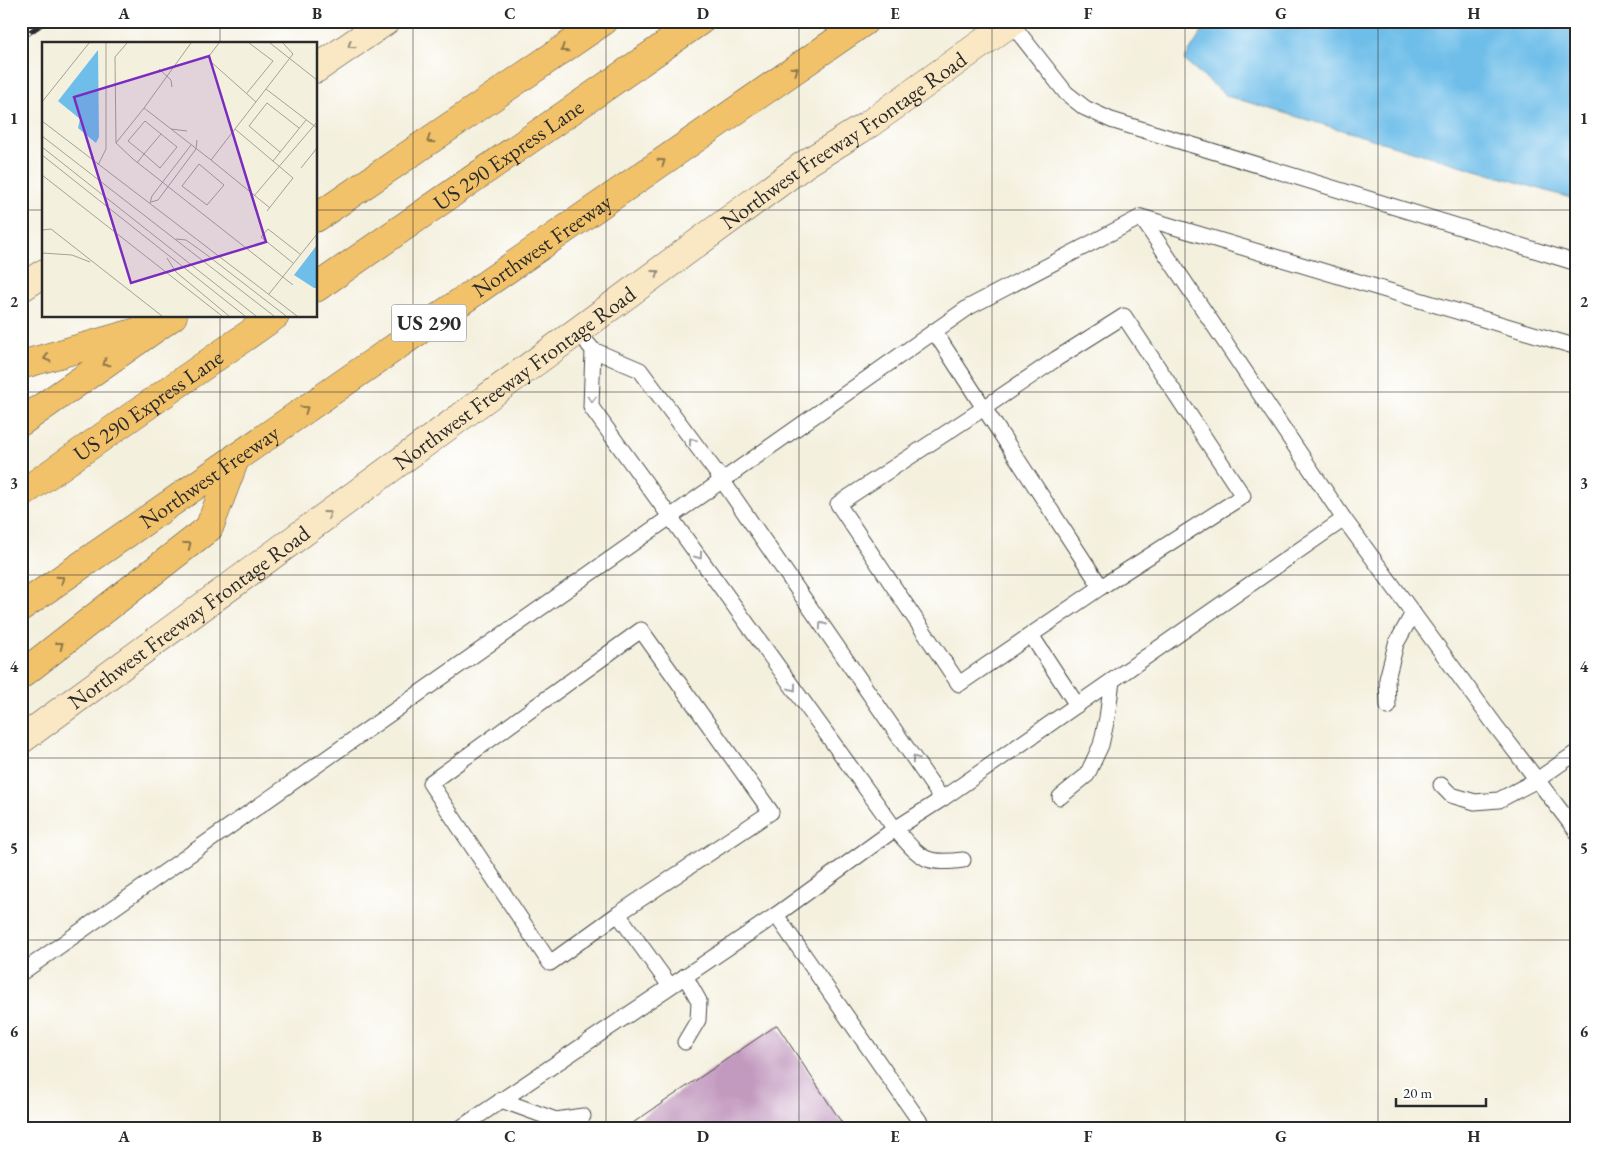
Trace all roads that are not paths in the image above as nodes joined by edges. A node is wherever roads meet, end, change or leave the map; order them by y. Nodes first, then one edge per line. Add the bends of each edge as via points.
1 (386, 21) edge
2 (604, 21) edge
3 (700, 21) edge
4 (865, 21) edge
5 (1012, 22) edge
6 (318, 68) edge
7 (318, 217) edge
8 (1141, 217) junction
9 (1577, 263) edge
10 (42, 273) edge
11 (318, 287) edge
12 (21, 288) edge
13 (272, 318) edge
14 (167, 320) edge
15 (934, 331) junction
16 (585, 341) junction
17 (1577, 347) edge
18 (21, 365) edge
19 (984, 408) junction
20 (21, 422) edge
21 (236, 456) junction
22 (722, 480) junction
23 (21, 494) edge
24 (670, 516) junction
25 (1344, 519) junction
26 (1101, 587) junction
27 (21, 607) edge
28 (1413, 613) junction
29 (1031, 635) junction
30 (21, 675) edge
31 (1112, 681) junction
32 (1077, 704) junction
33 (1388, 708) dead end
34 (21, 740) edge
35 (1577, 752) edge
36 (1537, 780) junction
37 (1441, 785) dead end
38 (1060, 797) dead end
39 (942, 799) junction
40 (895, 830) junction
41 (1577, 832) edge
42 (963, 860) dead end
43 (618, 914) junction
44 (776, 915) junction
45 (21, 973) edge
46 (685, 976) junction
47 (670, 986) junction
48 (685, 1042) dead end
49 (501, 1100) junction
50 (583, 1116) dead end
51 (459, 1129) edge
52 (925, 1129) edge

1 -> 6 main road
2 -> 7 highway
3 - 11 highway, US 290 Express Lane
21 -> 4 highway, Northwest Freeway / US 290
5 - 9 lane via 1066,93 1085,108 1111,120
16 -> 5 main road, Northwest Freeway Frontage Road via 805,164 869,124
8 - 15 lane via 969,307
8 - 17 lane
8 - 25 lane
10 - 12 main road
13 - 23 highway, US 290 Express Lane
14 -> 18 highway
14 -> 20 highway
15 - 19 lane
15 - 22 lane
22 -> 16 lane via 640,370
16 -> 24 lane via 591,407
34 -> 16 main road, Northwest Freeway Frontage Road
19 - 26 lane
19 - 26 lane via 1124,316 1243,496
19 - 29 lane via 838,504 959,684
27 -> 21 highway, Northwest Freeway / US 290
30 -> 21 highway via 209,528
22 - 24 lane
39 -> 22 lane
24 -> 40 lane
24 - 45 lane
25 - 28 lane
25 - 31 lane
26 - 29 lane
28 - 33 lane via 1396,644 1387,679
28 - 36 lane
29 - 32 lane
31 - 32 lane
31 - 38 lane via 1101,745 1087,774
32 - 39 lane
35 - 36 lane
36 - 37 lane via 1499,800 1475,802 1451,795
36 - 41 lane
39 - 40 lane
40 - 42 lane via 919,856 941,863
40 - 44 lane
43 - 43 lane via 771,812 641,630 430,783 550,962
43 - 47 lane
44 - 46 lane
44 - 52 lane
46 - 47 lane
46 - 48 lane via 699,1001 698,1020
47 - 49 lane
49 - 50 lane via 556,1120
49 - 51 lane

